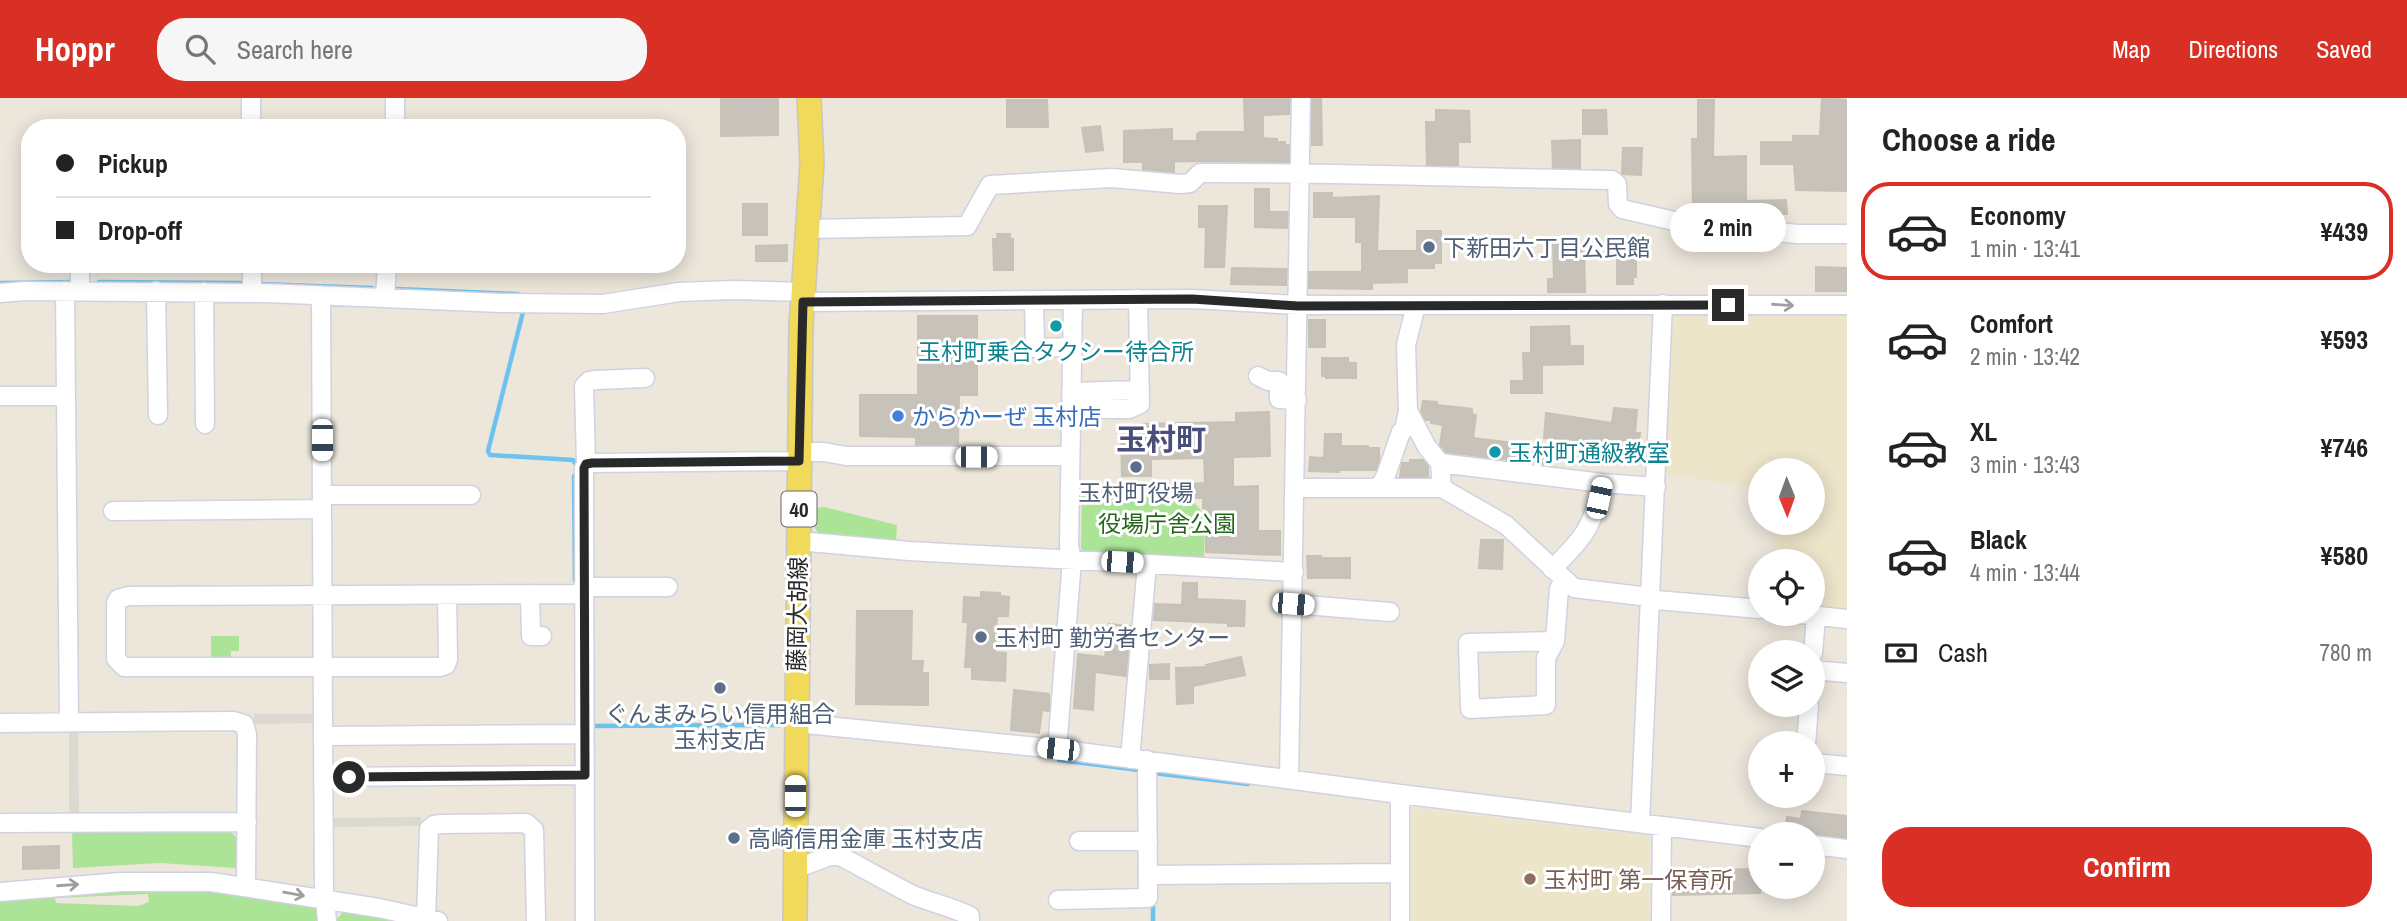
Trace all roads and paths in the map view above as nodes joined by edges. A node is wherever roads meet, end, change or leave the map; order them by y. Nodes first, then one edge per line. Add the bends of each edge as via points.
1 (251, 98) edge
2 (395, 98) edge
3 (808, 98) edge
4 (1301, 98) edge
5 (251, 119) edge
6 (395, 119) edge
7 (1300, 172) junction
8 (809, 229) junction
9 (1847, 234) edge
10 (78, 273) edge
11 (252, 273) edge
12 (386, 273) edge
13 (73, 292) junction
14 (156, 292) junction
15 (204, 292) junction
16 (252, 292) junction
17 (0, 293) edge
18 (321, 295) junction
19 (803, 297) junction
20 (384, 298) junction
21 (1138, 299) junction
22 (1034, 300) junction
23 (1073, 300) junction
24 (1663, 304) junction
25 (1847, 304) edge
26 (1416, 305) junction
27 (1298, 306) junction
28 (1072, 347) junction
29 (1258, 376) dead end
30 (645, 378) dead end
31 (0, 396) edge
32 (65, 396) junction
33 (1071, 400) junction
34 (1297, 400) junction
35 (1408, 411) junction
36 (158, 415) dead end
37 (205, 424) dead end
38 (799, 456) junction
39 (1070, 456) junction
40 (1440, 463) junction
41 (586, 464) junction
42 (1602, 483) junction
43 (1656, 487) junction
44 (1295, 488) junction
45 (1379, 488) junction
46 (1442, 488) junction
47 (471, 495) dead end
48 (323, 502) junction
49 (113, 511) dead end
50 (798, 541) junction
51 (1072, 560) junction
52 (1147, 564) junction
53 (1294, 572) junction
54 (1558, 574) junction
55 (668, 587) dead end
56 (583, 590) junction
57 (530, 594) junction
58 (447, 595) junction
59 (322, 596) junction
60 (1649, 598) junction
61 (1293, 604) junction
62 (1748, 608) edge
63 (1390, 612) dead end
64 (1825, 617) edge
65 (1847, 619) edge
66 (542, 636) dead end
67 (1555, 640) junction
68 (323, 667) junction
69 (1825, 671) edge
70 (1847, 673) edge
71 (69, 722) junction
72 (0, 723) edge
73 (796, 723) junction
74 (584, 734) junction
75 (323, 736) junction
76 (1058, 749) junction
77 (1139, 759) junction
78 (1825, 764) edge
79 (1847, 766) edge
80 (585, 775) junction
81 (323, 777) junction
82 (1289, 779) junction
83 (1400, 794) junction
84 (247, 822) junction
85 (0, 823) edge
86 (1640, 823) junction
87 (1662, 826) junction
88 (1748, 837) edge
89 (1079, 841) dead end
90 (1148, 841) junction
91 (1825, 846) edge
92 (1847, 849) edge
93 (795, 869) junction
94 (1399, 873) junction
95 (1149, 874) junction
96 (246, 886) junction
97 (0, 892) edge
98 (326, 900) junction
99 (1058, 900) dead end
100 (432, 920) edge
101 (327, 921) edge
102 (536, 921) edge
103 (585, 921) edge
104 (795, 921) edge
105 (970, 921) edge
106 (1400, 921) edge
107 (1661, 921) edge

1 - 5 street
2 - 6 street
3 - 8 main road, 藤岡大胡線 / 40
4 - 7 street
7 - 8 street via 1200,173 1190,183 1180,184 1112,178 990,185 967,226
7 - 9 street via 1612,180 1622,209 1671,220 1797,234
7 - 27 street
8 - 19 main road, 藤岡大胡線 / 40
10 - 13 street
11 - 16 street
12 - 20 street
13 - 14 street
13 - 17 street
13 - 32 street
14 - 15 street
14 - 36 street
15 - 16 street
15 - 37 street
16 - 18 street
18 - 20 street
18 - 48 street
19 - 20 street via 745,290 679,292 603,304
19 - 22 street
19 - 38 main road, 藤岡大胡線 / 40
21 - 23 street
21 - 27 street
21 - 33 street via 1140,404 1129,409
22 - 23 street
22 - 28 street via 1035,348
23 - 28 street
24 -> 25 street
24 - 26 street
24 - 43 street
26 - 27 street
26 - 35 street via 1406,345
27 - 34 street
28 - 33 street
29 - 34 street via 1279,381 1279,399
30 - 41 street via 596,380 584,386
31 - 32 street
32 - 71 street
33 - 39 street
34 - 44 street
35 - 40 street
35 - 45 street
38 - 39 street via 824,452 846,456
38 - 41 street
38 - 50 main road, 藤岡大胡線 / 40
39 - 51 street
40 - 42 street
40 - 46 street
41 - 56 street
42 - 43 street
42 - 54 street via 1596,514
43 - 60 street
44 - 45 street
44 - 53 street
45 - 46 street
46 - 54 street via 1506,525
47 - 48 street
48 - 49 street
48 - 59 street
50 - 51 street
50 - 73 main road, 藤岡大胡線 / 40
51 - 52 street
51 - 76 street
52 - 53 street
52 - 77 street
53 - 61 street
54 - 60 street via 1574,588
54 - 67 street
55 - 56 street
56 - 57 street
56 - 74 street
57 - 58 street
57 - 66 street via 531,636
58 - 59 street
58 - 68 street via 446,665
59 - 68 street
59 - 68 street via 129,596 118,599 115,610 116,659 124,667
60 - 62 street
60 - 86 street
61 - 63 street
61 - 82 street
64 - 65 street
67 - 67 street via 1546,658 1546,705 1470,709 1468,643
68 - 75 street
69 - 70 street
71 - 72 street
71 - 84 street via 244,724
73 - 76 street
73 - 93 main road, 藤岡大胡線 / 40
74 - 75 street
74 - 80 street
75 - 81 street
76 - 77 street
77 - 82 street
77 - 90 street
78 - 79 street
80 - 81 street
80 - 103 street
81 - 98 street
82 - 83 street
83 - 86 street
83 - 94 street
84 - 85 street
84 - 96 street
86 - 87 street
87 - 88 street
87 - 107 street
89 - 90 street
90 - 95 street
91 - 92 street
93 - 104 main road, 藤岡大胡線 / 40
93 - 105 street via 840,856 912,894 970,916
94 - 95 street
94 - 106 street
95 - 99 street via 1148,898
97 -> 96 street via 121,882
96 -> 98 street
98 - 100 street
98 - 101 street
100 - 102 street via 428,908 429,829 441,824 526,823 534,830

